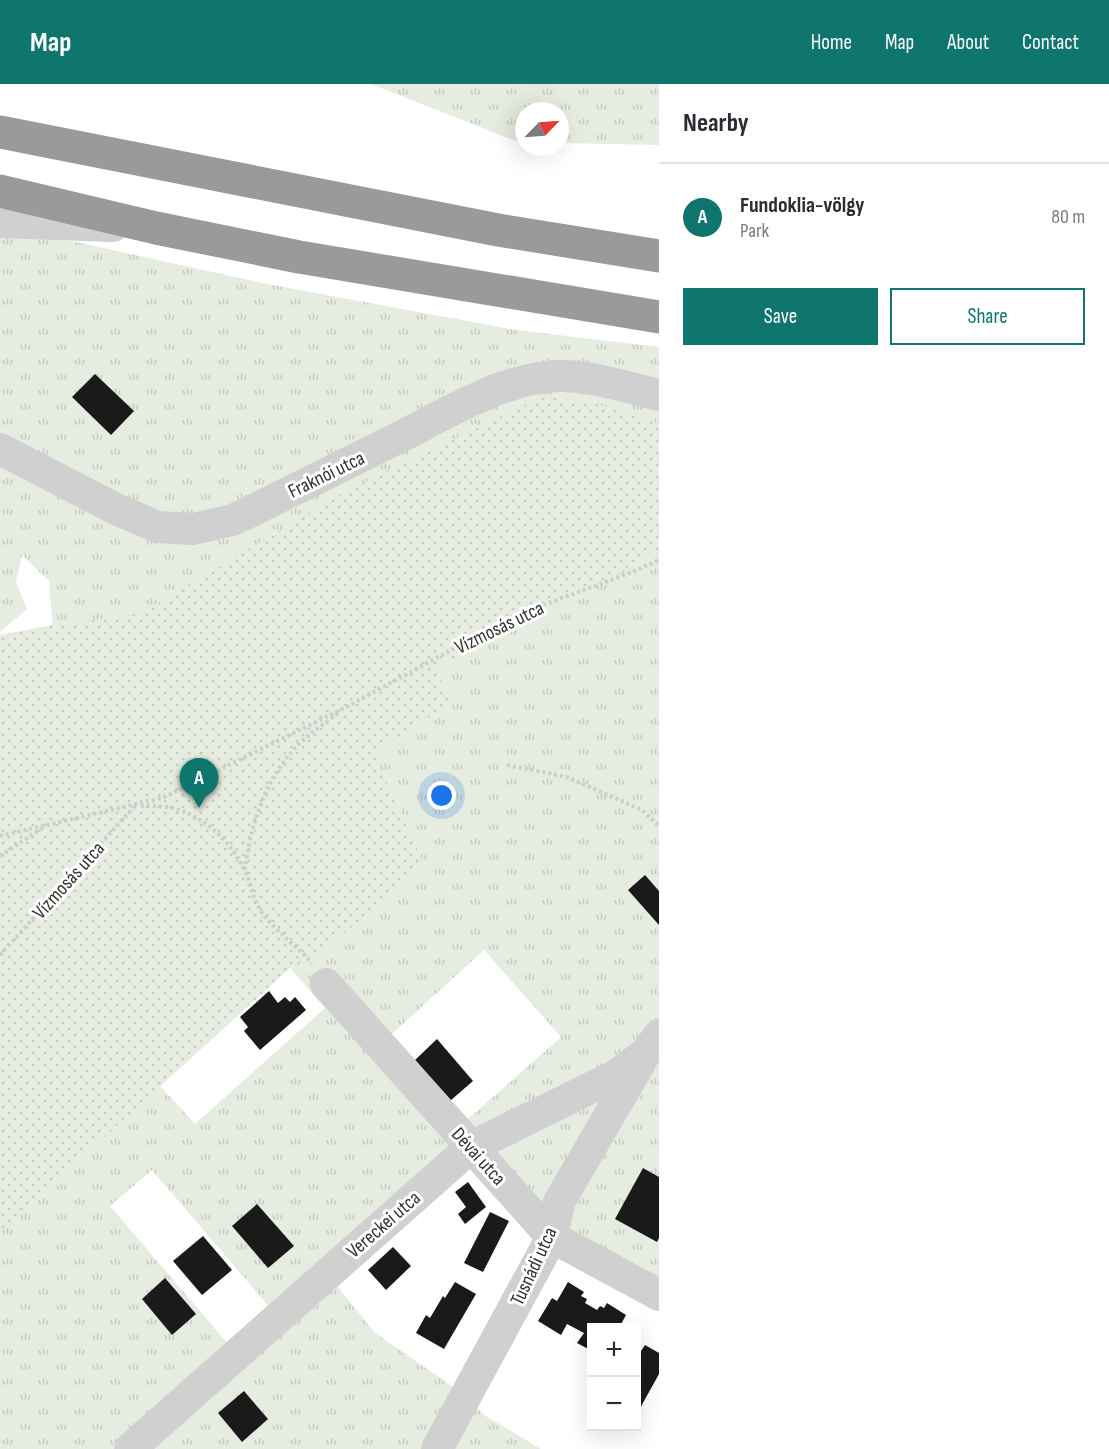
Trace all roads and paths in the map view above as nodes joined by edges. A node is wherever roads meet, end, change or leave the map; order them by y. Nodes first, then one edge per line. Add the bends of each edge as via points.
1 (0, 132) edge
2 (0, 191) edge
3 (0, 222) edge
4 (156, 228) junction
5 (659, 256) edge
6 (659, 317) edge
7 (659, 395) edge
8 (0, 449) edge
9 (659, 560) edge
10 (346, 707) junction
11 (507, 765) dead end
12 (135, 805) junction
13 (47, 825) junction
14 (659, 826) edge
15 (0, 836) edge
16 (0, 856) edge
17 (245, 870) junction
18 (0, 955) edge
19 (308, 959) dead end
20 (326, 984) dead end
21 (653, 1044) edge
22 (471, 1147) junction
23 (552, 1237) junction
24 (659, 1295) edge
25 (130, 1449) edge
26 (437, 1449) edge

1 - 5 highway via 498,230
2 - 4 highway
3 - 4 street
4 - 6 highway via 299,257
7 - 8 street, Fraknói utca via 566,376 531,379 459,408 233,520 193,529 158,527
9 - 10 path, Vízmosás utca via 516,615
10 - 12 path via 162,798
10 - 17 path via 297,746 265,794 248,840
11 - 14 path via 567,777 642,810
12 - 13 path
12 - 17 path via 170,807 194,815 233,850
12 - 18 path, Vízmosás utca
13 - 15 path
13 - 16 path
17 - 19 path via 260,910
20 - 22 street, Dévai utca
21 - 22 street, Vereckei utca via 617,1075
21 - 23 street, Tusnádi utca via 559,1202
22 - 23 street, Dévai utca
22 - 25 street, Vereckei utca
23 - 24 street, Dévai utca
23 - 26 street, Tusnádi utca

